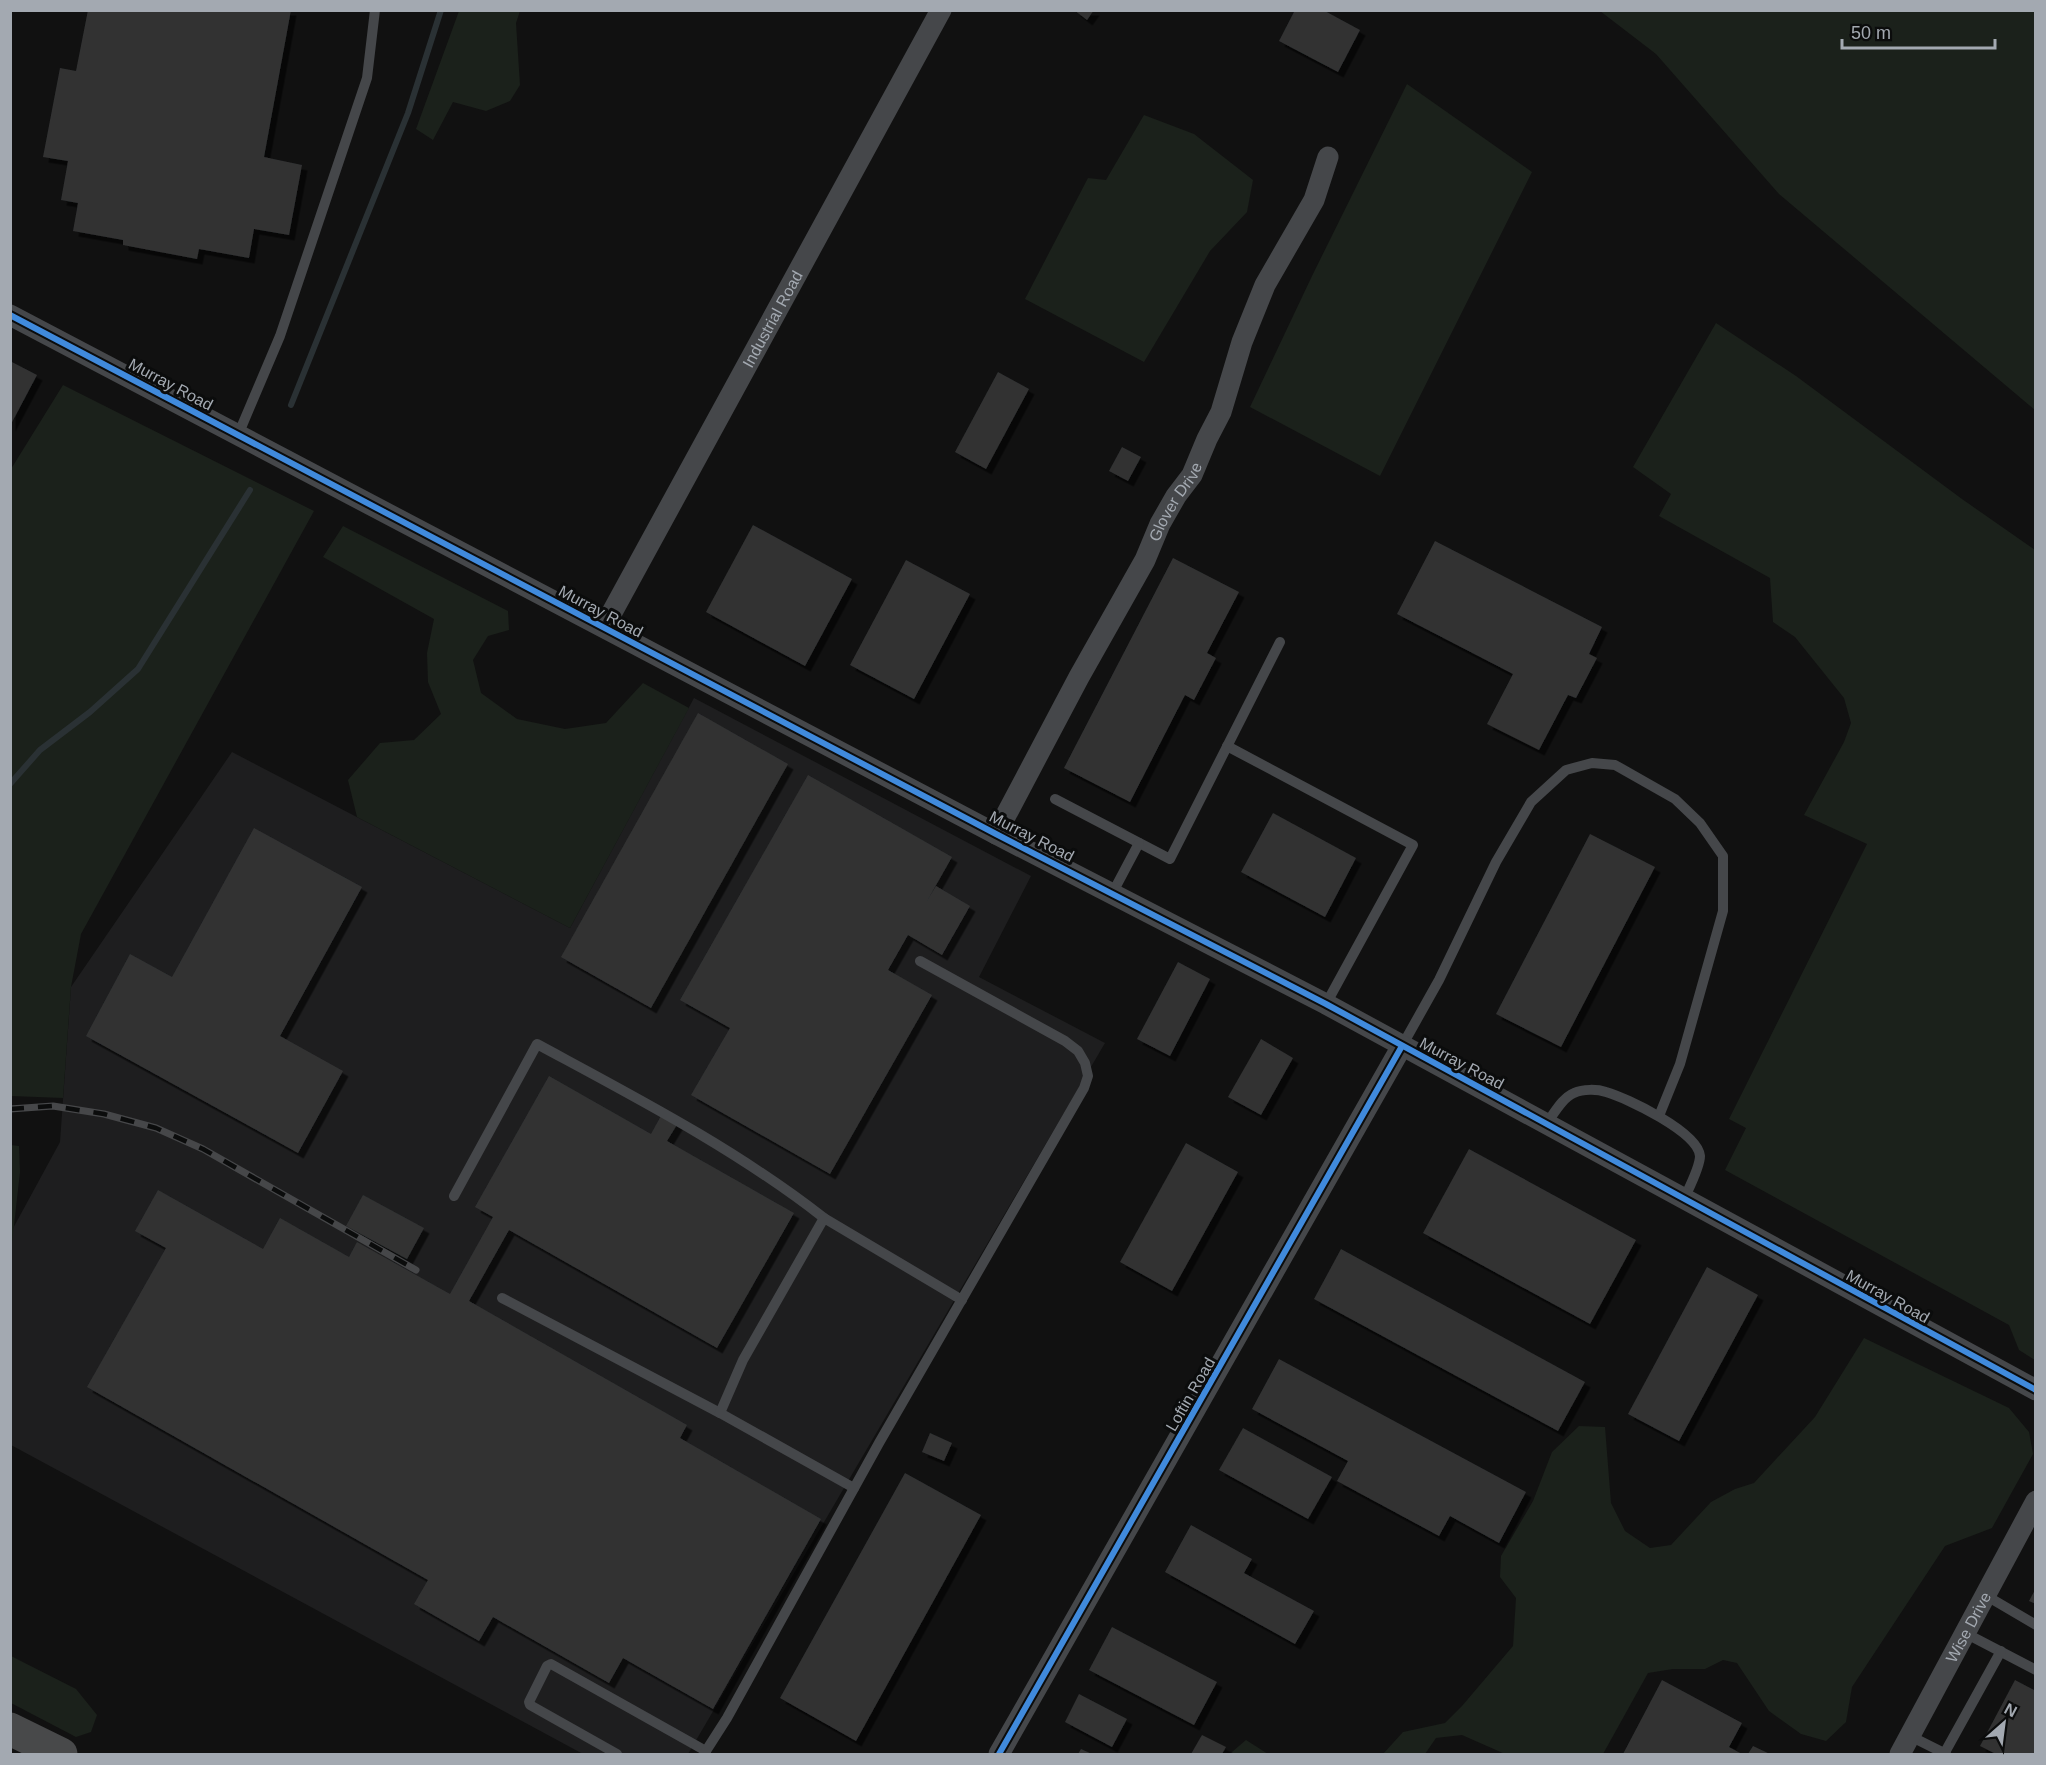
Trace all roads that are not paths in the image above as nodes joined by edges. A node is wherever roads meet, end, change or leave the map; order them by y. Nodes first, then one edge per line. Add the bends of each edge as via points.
1 (375, 10) edge
2 (940, 10) edge
3 (1328, 157) dead end
4 (10, 315) edge
5 (238, 435) junction
6 (604, 627) junction
7 (1280, 642) dead end
8 (1227, 746) junction
9 (1055, 799) dead end
10 (996, 834) junction
11 (1139, 843) junction
12 (1113, 892) junction
13 (920, 961) dead end
14 (1326, 1004) junction
15 (1402, 1046) junction
16 (1659, 1116) junction
17 (1546, 1124) junction
18 (454, 1196) dead end
19 (1684, 1199) junction
20 (824, 1218) junction
21 (502, 1298) dead end
22 (962, 1300) junction
23 (2036, 1390) edge
24 (720, 1413) junction
25 (854, 1488) junction
26 (2036, 1501) edge
27 (1985, 1594) junction
28 (2036, 1625) edge
29 (1965, 1633) junction
30 (2001, 1651) junction
31 (2036, 1670) edge
32 (10, 1729) edge
33 (1910, 1736) junction
34 (705, 1753) edge
35 (1945, 1754) edge
36 (61, 1755) edge
37 (616, 1755) edge
38 (999, 1755) edge
39 (1900, 1755) edge

1 - 5 lane via 367,78 280,336
2 - 6 street, Industrial Road
3 - 10 street, Glover Drive via 1314,200 1265,285 1242,342 1221,412 1192,475 1160,524 1145,560
4 - 5 street, Murray Road
5 - 6 street, Murray Road
6 - 10 street, Murray Road
7 - 8 lane
8 - 11 lane via 1170,859
8 - 14 lane via 1413,845
9 - 11 lane
10 - 12 street, Murray Road
11 - 12 lane
12 - 14 street, Murray Road
13 - 22 lane via 1065,1041 1078,1051 1088,1076 1058,1136
14 - 15 street, Murray Road
15 - 16 lane via 1531,802 1566,770 1592,763 1615,765 1675,799 1700,823 1723,856 1723,911 1680,1064
15 - 17 street, Murray Road
15 - 38 street, Loftin Road
16 - 17 lane via 1605,1091 1592,1090 1575,1092
16 - 19 lane via 1695,1144 1700,1154
17 - 19 street, Murray Road
18 - 20 lane via 537,1044 682,1123 784,1186
19 - 23 street, Murray Road
20 - 22 lane
20 - 24 lane via 743,1360
21 - 24 lane
22 - 25 lane
24 - 25 lane
25 - 34 lane
26 - 27 street, Wise Drive
27 - 28 lane
27 - 29 street, Wise Drive
29 - 30 lane
29 - 33 street, Wise Drive
30 - 31 lane
30 - 35 lane
32 - 36 highway
33 - 35 lane
33 - 39 street, Wise Drive
34 - 37 lane via 552,1664 547,1665 530,1706

